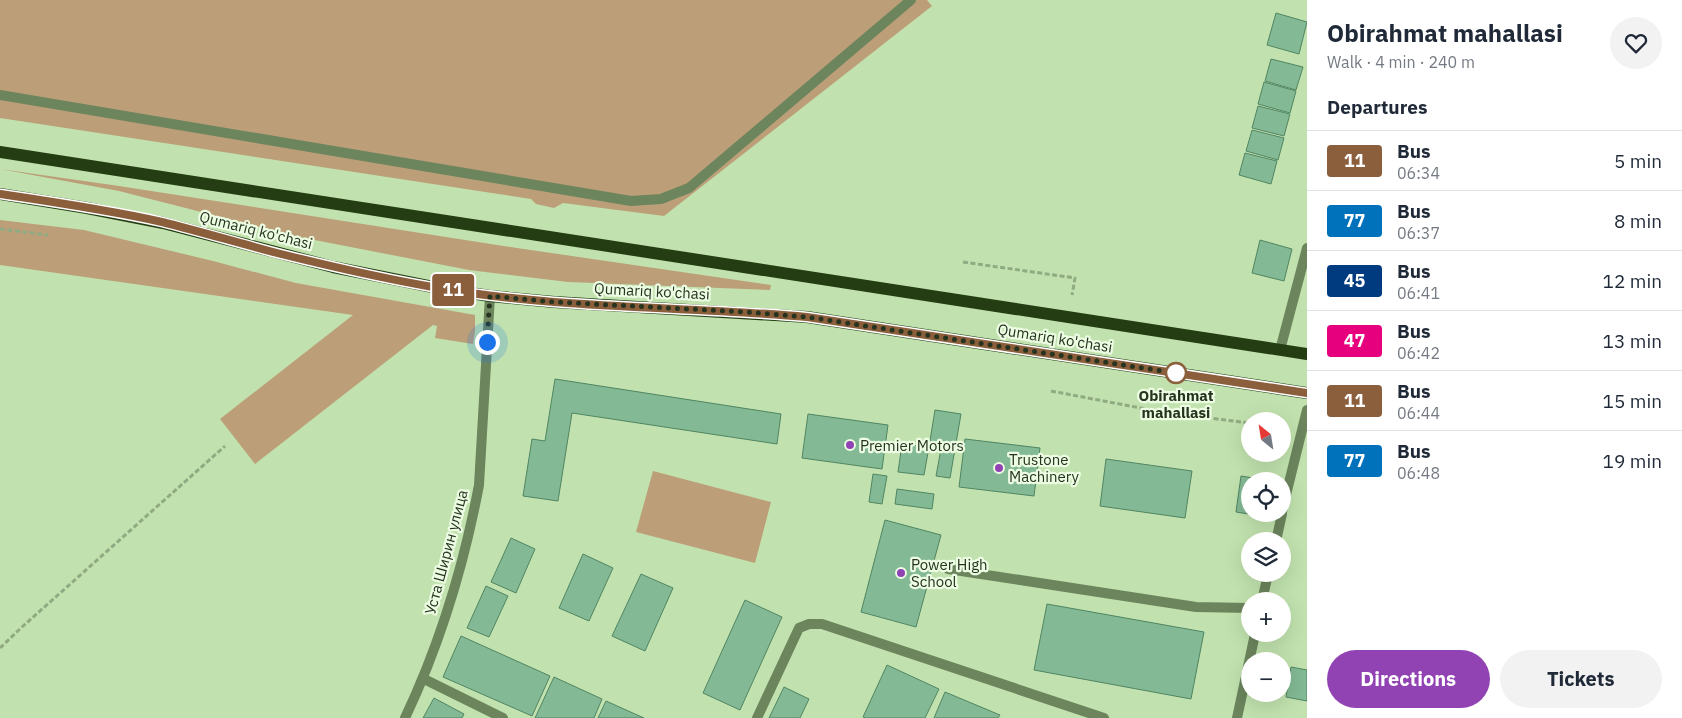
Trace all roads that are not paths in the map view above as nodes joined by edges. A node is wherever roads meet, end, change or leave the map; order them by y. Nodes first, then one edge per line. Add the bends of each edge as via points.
1 (911, 0) edge
2 (0, 95) edge
3 (0, 152) edge
4 (0, 194) edge
5 (1307, 248) edge
6 (490, 296) junction
7 (1280, 350) junction
8 (1307, 354) edge
9 (1307, 393) edge
10 (1307, 410) edge
11 (1291, 475) edge
12 (948, 570) dead end
13 (1241, 608) edge
14 (1253, 642) edge
15 (424, 679) junction
16 (406, 718) edge
17 (503, 718) edge
18 (757, 718) edge
19 (1104, 718) edge
20 (1237, 718) edge

1 - 2 street via 689,188 661,199 631,201
3 - 7 main road, Qumariq ko'chasi
4 - 6 main road, Qumariq ko'chasi via 163,223 333,267
5 - 7 street
6 - 9 main road, Qumariq ko'chasi via 807,317
6 - 15 street, Уста Ширин улица via 479,485 466,544
7 - 8 main road, Qumariq ko'chasi
10 - 11 street
12 - 13 street via 1196,608
14 - 20 street
15 - 16 street, Уста Ширин улица
15 - 17 street
18 - 19 street via 794,635 799,628 809,624 839,629

